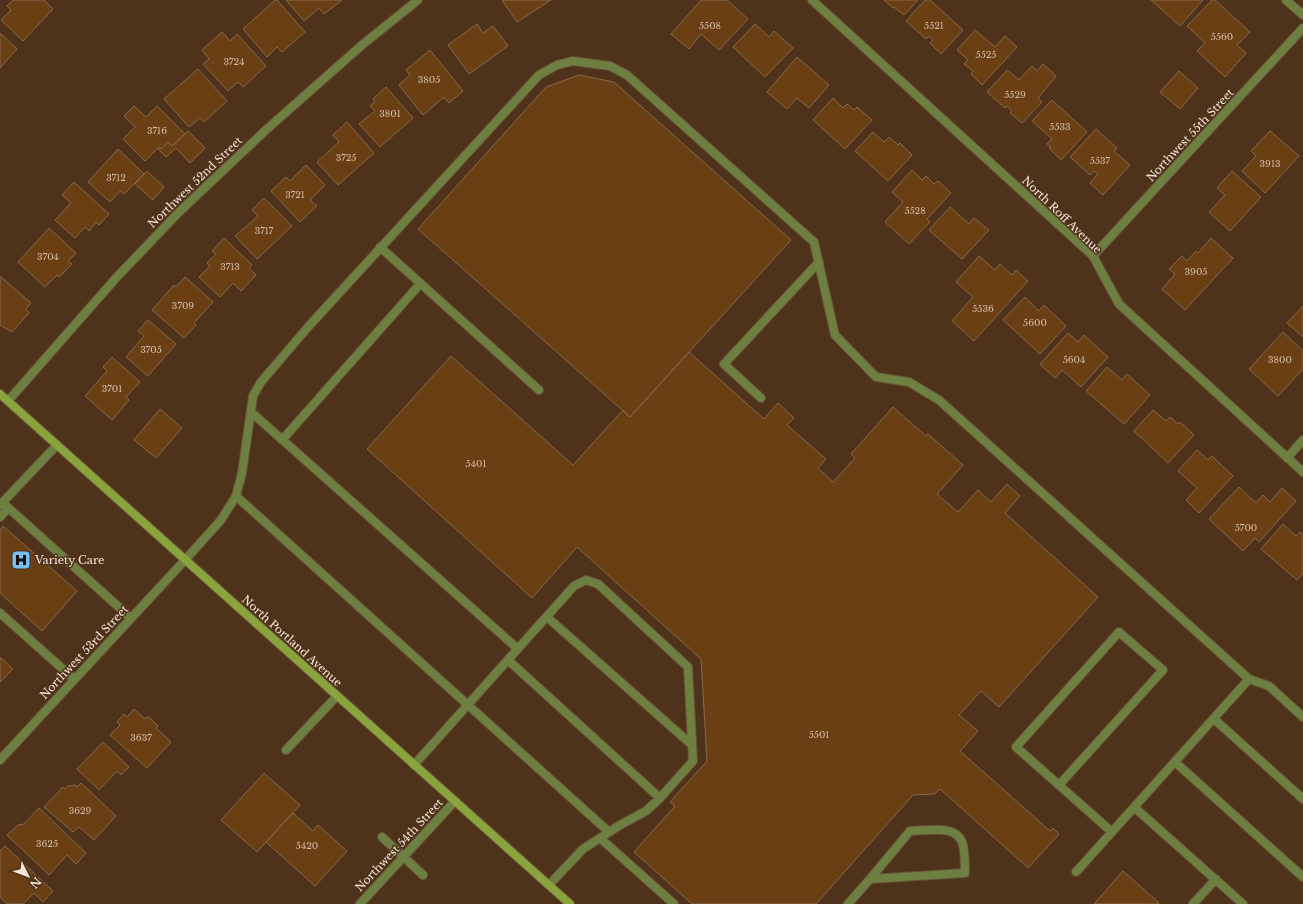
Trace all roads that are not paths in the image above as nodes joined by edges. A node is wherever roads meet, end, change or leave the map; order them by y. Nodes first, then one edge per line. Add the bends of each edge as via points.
1 (418, 0) edge
2 (812, 0) edge
3 (1286, 0) edge
4 (1303, 15) edge
5 (1303, 28) edge
6 (380, 248) junction
7 (1094, 256) junction
8 (819, 262) junction
9 (420, 284) junction
10 (539, 390) dead end
11 (0, 394) edge
12 (761, 398) dead end
13 (8, 401) junction
14 (251, 412) junction
15 (282, 440) junction
16 (1303, 440) edge
17 (57, 445) junction
18 (1287, 458) junction
19 (1303, 472) edge
20 (236, 496) junction
21 (4, 505) edge
22 (0, 517) edge
23 (185, 560) junction
24 (0, 613) edge
25 (546, 617) junction
26 (131, 618) junction
27 (518, 649) junction
28 (508, 660) junction
29 (74, 679) junction
30 (1249, 679) junction
31 (337, 696) junction
32 (468, 705) junction
33 (1303, 717) edge
34 (1214, 719) junction
35 (692, 745) junction
36 (286, 750) dead end
37 (0, 760) edge
38 (1175, 762) junction
39 (414, 765) junction
40 (1059, 786) junction
41 (660, 798) junction
42 (1303, 799) edge
43 (455, 802) junction
44 (1134, 807) junction
45 (609, 832) junction
46 (1112, 832) junction
47 (382, 837) dead end
48 (600, 838) junction
49 (403, 857) junction
50 (1076, 872) dead end
51 (423, 874) dead end
52 (1303, 878) edge
53 (870, 879) junction
54 (1216, 879) junction
55 (549, 885) junction
56 (360, 904) edge
57 (570, 904) edge
58 (674, 904) edge
59 (848, 904) edge
60 (1193, 904) edge
61 (1243, 904) edge

1 - 13 street, Northwest 52nd Street via 308,92 179,212 116,278
2 - 7 street, North Roff Avenue
3 - 4 street
5 - 7 street, Northwest 55th Street
6 - 8 street, Northwest 53rd Street via 538,75 557,65 573,61 610,66 627,75 814,242
6 - 9 street
6 - 14 street, Northwest 53rd Street via 261,382 253,396
7 - 18 street, North Roff Avenue via 1119,304
8 - 12 street via 724,364
8 - 30 street, Northwest 53rd Street via 835,335 876,377 909,382 939,400
9 - 10 street
9 - 15 street
11 - 13 main road, North Portland Avenue
13 - 17 main road, North Portland Avenue
14 - 15 street
14 - 20 street, Northwest 53rd Street
15 - 27 street
16 - 18 street
17 - 21 street
17 - 23 main road, North Portland Avenue
18 - 19 street, North Roff Avenue
20 - 23 street, Northwest 53rd Street via 221,520
20 - 32 street
21 - 22 street
21 - 26 street
23 - 26 street, Northwest 53rd Street
23 - 31 main road, North Portland Avenue
24 - 29 street
25 - 27 street
25 - 35 street
25 - 35 street via 574,586 586,580 598,584 688,667
26 - 29 street, Northwest 53rd Street
27 - 28 street
28 - 32 street
28 - 41 street
29 - 37 street, Northwest 53rd Street
30 - 33 street via 1269,686
30 - 34 street
31 - 36 street
31 - 39 main road, North Portland Avenue
32 - 39 street
32 - 45 street
34 - 38 street
34 - 42 street
35 - 41 street via 693,761
38 - 44 street
38 - 52 street
39 - 43 main road, North Portland Avenue
40 - 40 street via 1016,747 1119,632 1163,670
40 - 46 street
41 - 45 street via 646,811
43 - 49 street, Northwest 54th Street
43 - 55 main road, North Portland Avenue
44 - 46 street
44 - 54 street
45 - 48 street
46 - 50 street
47 - 49 street
48 - 55 street via 583,849
48 - 58 street
49 - 51 street
49 - 56 street, Northwest 54th Street
53 - 53 street via 965,873 963,844 957,835 946,830 910,832
53 - 59 street
54 - 60 street
54 - 61 street
55 - 57 main road, North Portland Avenue

